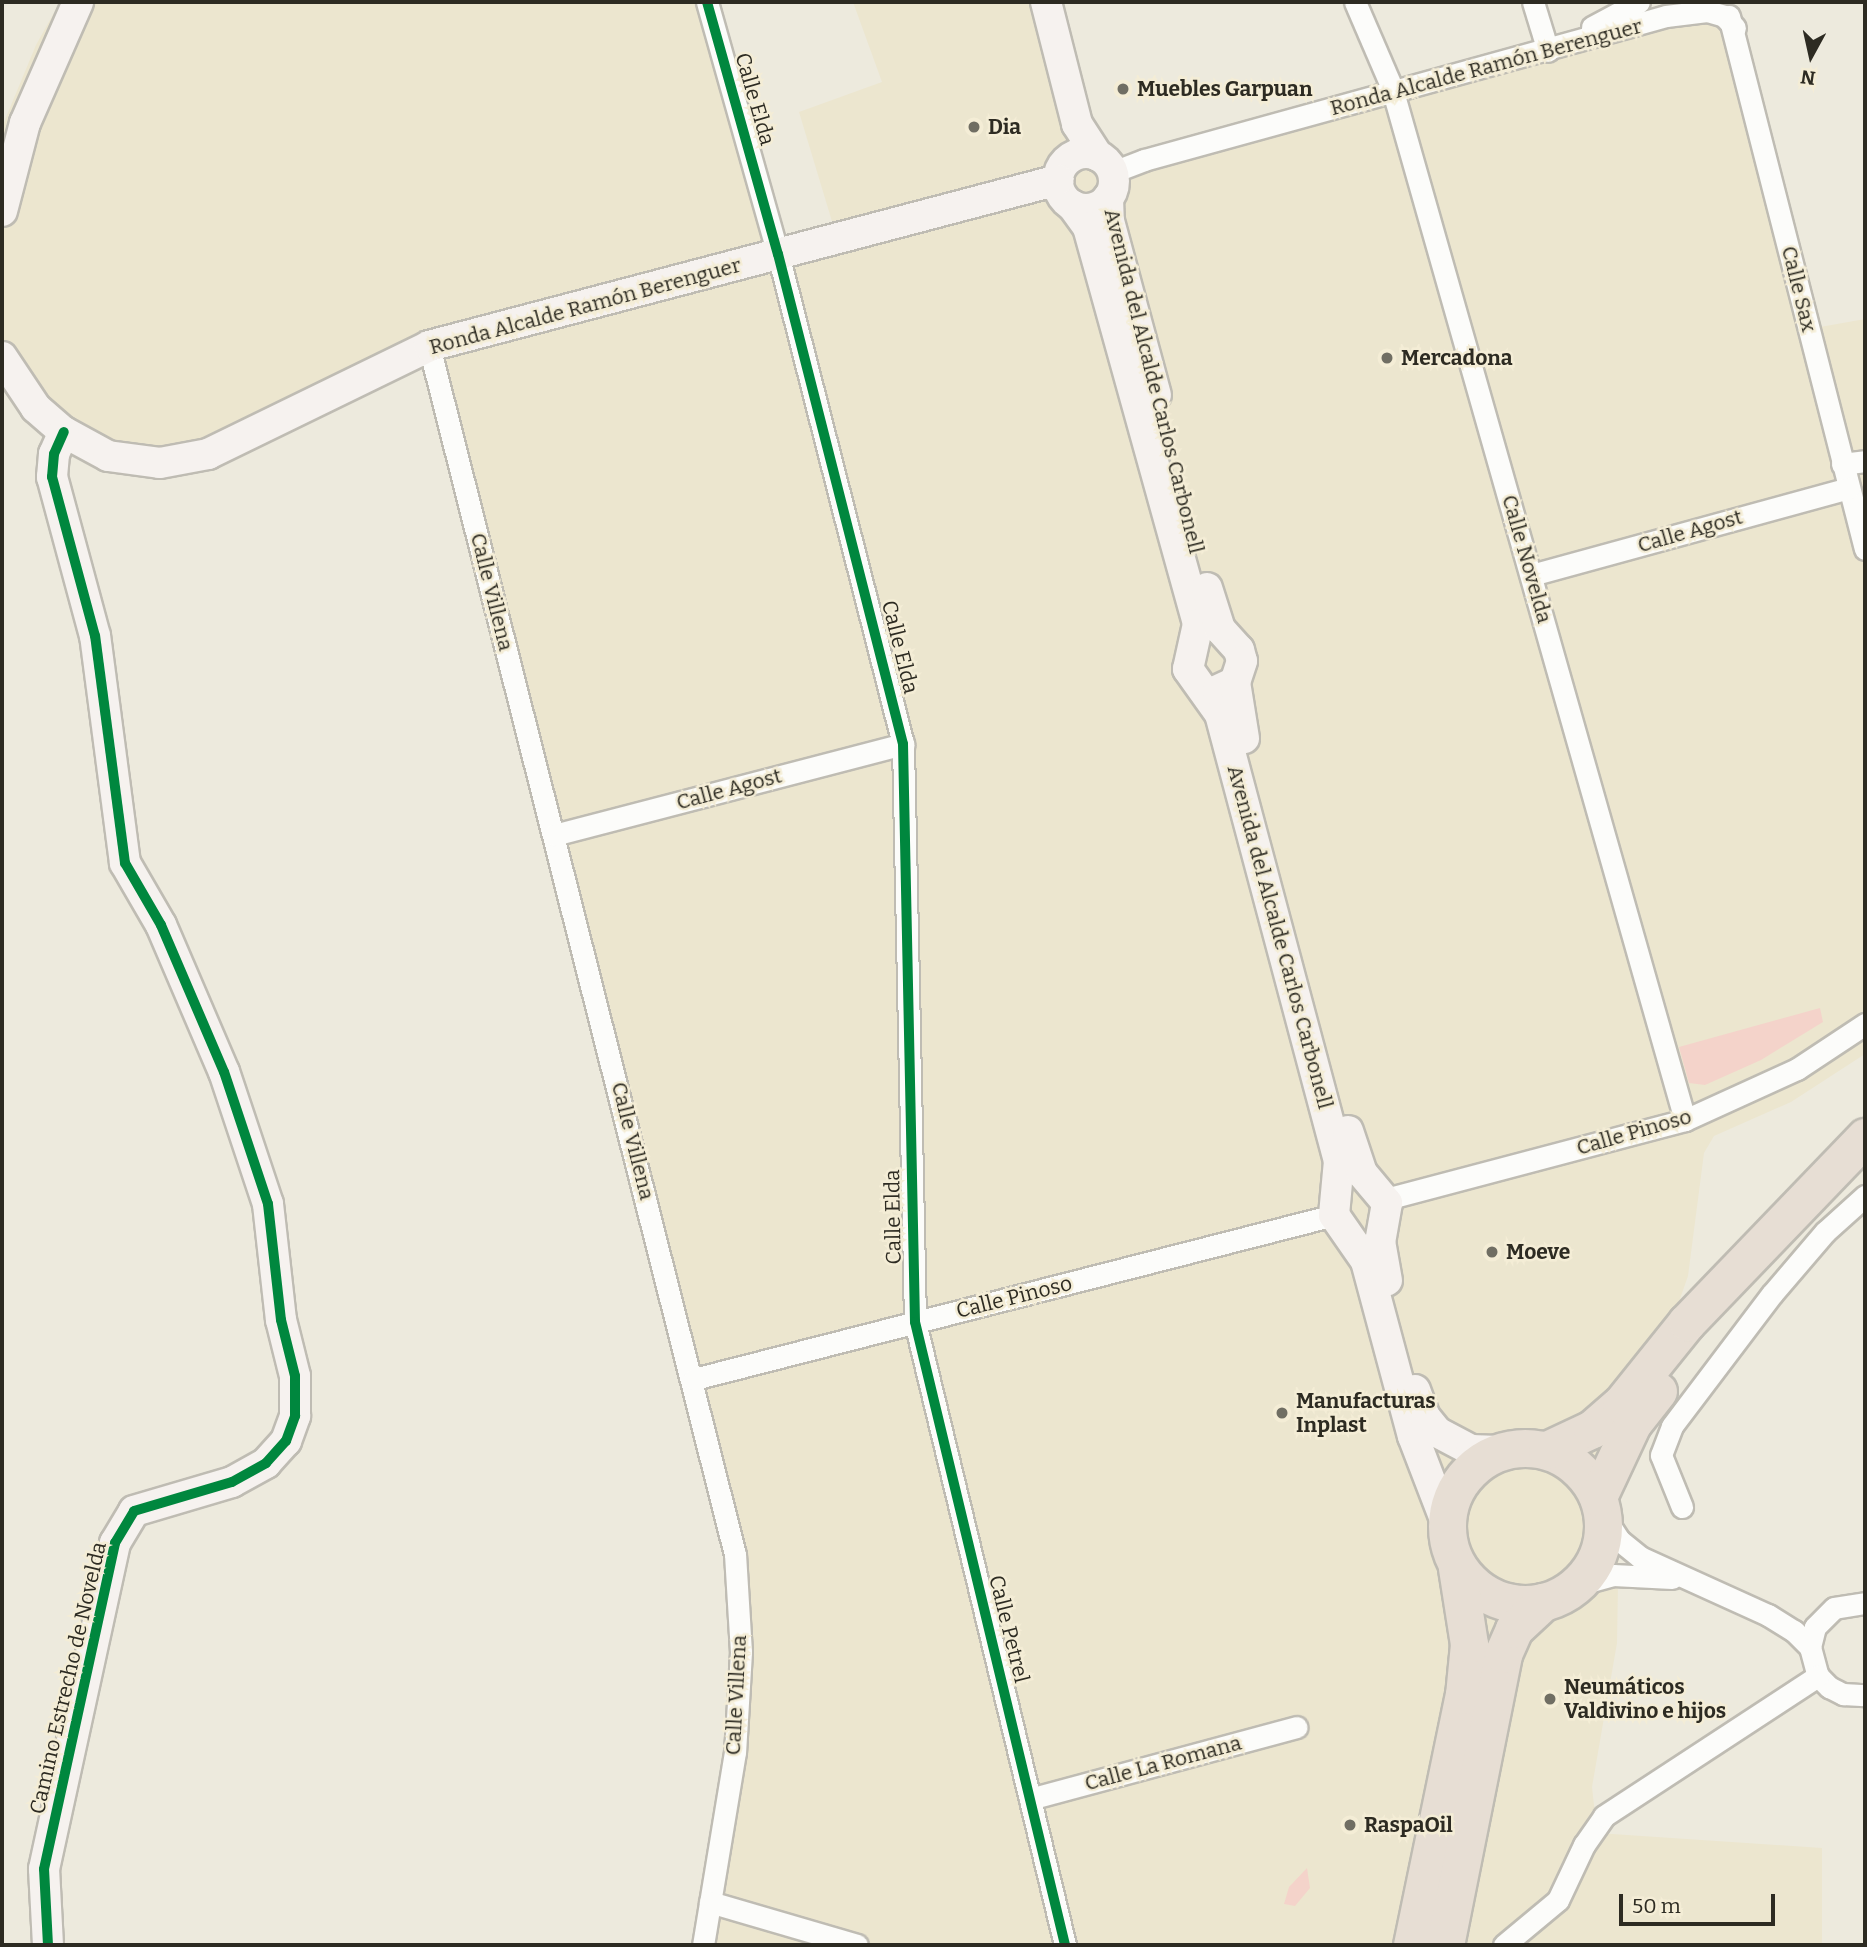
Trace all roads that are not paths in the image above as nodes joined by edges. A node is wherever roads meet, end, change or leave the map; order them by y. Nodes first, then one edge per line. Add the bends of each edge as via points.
1 (66, 2) edge
2 (78, 2) edge
3 (707, 2) edge
4 (1032, 2) edge
5 (1046, 2) edge
6 (1355, 2) edge
7 (1532, 2) edge
8 (1639, 2) edge
9 (1720, 2) edge
10 (1735, 27) junction
11 (1546, 47) junction
12 (1392, 88) junction
13 (2, 159) edge
14 (1105, 171) junction
15 (1065, 182) junction
16 (2, 211) edge
17 (778, 254) junction
18 (429, 346) junction
19 (2, 357) edge
20 (64, 432) junction
21 (1865, 461) edge
22 (1842, 464) junction
23 (1848, 488) junction
24 (1865, 549) edge
25 (1531, 575) junction
26 (1230, 641) junction
27 (1196, 644) junction
28 (1235, 682) junction
29 (1202, 687) junction
30 (903, 744) junction
31 (554, 835) junction
32 (1865, 1024) edge
33 (1685, 1120) junction
34 (1865, 1137) edge
35 (1865, 1196) edge
36 (1380, 1203) junction
37 (1341, 1214) junction
38 (1739, 1271) junction
39 (915, 1322) junction
40 (694, 1379) junction
41 (1547, 1450) junction
42 (1499, 1451) junction
43 (1600, 1506) junction
44 (1682, 1507) dead end
45 (1446, 1522) junction
46 (1457, 1567) junction
47 (1684, 1580) junction
48 (1580, 1584) junction
49 (1543, 1602) junction
50 (1865, 1603) edge
51 (1768, 1615) junction
52 (1821, 1618) junction
53 (1810, 1647) junction
54 (1818, 1676) junction
55 (1865, 1695) edge
56 (1296, 1727) dead end
57 (1030, 1799) junction
58 (710, 1902) junction
59 (48, 1945) edge
60 (703, 1945) edge
61 (857, 1945) edge
62 (1065, 1945) edge
63 (1412, 1945) edge
64 (1445, 1945) edge
65 (1504, 1945) edge

1 - 13 main road via 38,59
2 - 16 main road via 25,122
3 - 17 street, Calle Elda
4 - 15 main road, Avenida del Alcalde Carlos Carbonell via 1064,127
5 - 14 main road, Avenida del Alcalde Carlos Carbonell via 1077,124
6 - 12 street, Calle Novelda
7 - 11 street
8 - 11 street, Ronda Alcalde Ramón Berenguer
9 - 10 street, Calle Sax
10 - 11 street, Ronda Alcalde Ramón Berenguer via 1724,16 1688,12
10 - 22 street, Calle Sax
11 - 12 street, Ronda Alcalde Ramón Berenguer
12 - 14 street, Ronda Alcalde Ramón Berenguer
12 - 25 street, Calle Novelda
14 - 15 main road via 1080,153
14 - 15 main road via 1093,208
14 - 26 main road, Avenida del Alcalde Carlos Carbonell via 1109,220 1215,618
15 - 17 main road, Ronda Alcalde Ramón Berenguer
15 - 27 main road, Avenida del Alcalde Carlos Carbonell via 1088,227 1198,624
17 - 18 main road, Ronda Alcalde Ramón Berenguer
17 - 30 street, Calle Elda
18 - 20 main road, Ronda Alcalde Ramón Berenguer via 208,454 160,463 108,456
18 - 31 street, Calle Villena
19 - 20 main road, Ronda Alcalde Ramón Berenguer via 36,408
20 - 59 main road, Camino Estrecho de Novelda via 54,454 52,477 95,636 125,863 161,925 224,1072 268,1204 281,1320 295,1376 295,1416 286,1441 266,1463 232,1482 134,1511 115,1543 44,1869
21 - 22 street
22 - 23 street, Calle Sax
23 - 24 street, Calle Sax
23 - 25 street, Calle Agost
25 - 33 street, Calle Novelda
26 - 27 main road via 1212,636
26 - 28 main road, Avenida del Alcalde Carlos Carbonell via 1241,656
27 - 29 main road, Avenida del Alcalde Carlos Carbonell via 1188,669
28 - 29 main road via 1220,690
28 - 36 main road, Avenida del Alcalde Carlos Carbonell via 1237,713 1356,1160
29 - 37 main road, Avenida del Alcalde Carlos Carbonell via 1220,714 1339,1161
30 - 31 street, Calle Agost
30 - 39 street, Calle Elda
31 - 40 street, Calle Villena
32 - 33 street, Calle Pinoso via 1797,1069
33 - 36 street, Calle Pinoso
34 - 38 highway
35 - 44 street via 1825,1232 1772,1294 1672,1426 1661,1455
36 - 37 main road via 1355,1182
36 - 37 main road via 1368,1235
36 - 42 main road via 1381,1256 1425,1417 1457,1446
37 - 39 street, Calle Pinoso
37 - 45 main road, Avenida del Alcalde Carlos Carbonell via 1366,1261 1413,1436
38 - 41 highway via 1687,1322 1621,1404 1592,1429
38 - 43 highway via 1632,1424
39 - 40 street, Calle Pinoso
39 - 57 street, Calle Petrel
40 - 58 street, Calle Villena via 730,1528 740,1608 735,1752
41 - 42 highway
41 - 43 highway via 1586,1476
42 - 45 highway via 1462,1478
43 - 47 street via 1619,1539 1640,1557
43 - 48 highway via 1602,1541
45 - 46 highway via 1446,1537
46 - 49 highway via 1494,1597
46 - 63 highway via 1469,1644 1464,1695
47 - 48 street via 1613,1575
47 - 51 street
48 - 49 highway
49 - 64 highway via 1514,1629 1503,1654
50 - 52 street via 1834,1608
51 - 52 street
51 - 53 street
52 - 53 street
53 - 54 street
54 - 55 street via 1843,1694
54 - 65 street via 1604,1815 1558,1900
56 - 57 street, Calle La Romana
57 - 62 street, Calle Petrel
58 - 60 street, Calle Villena
58 - 61 street

